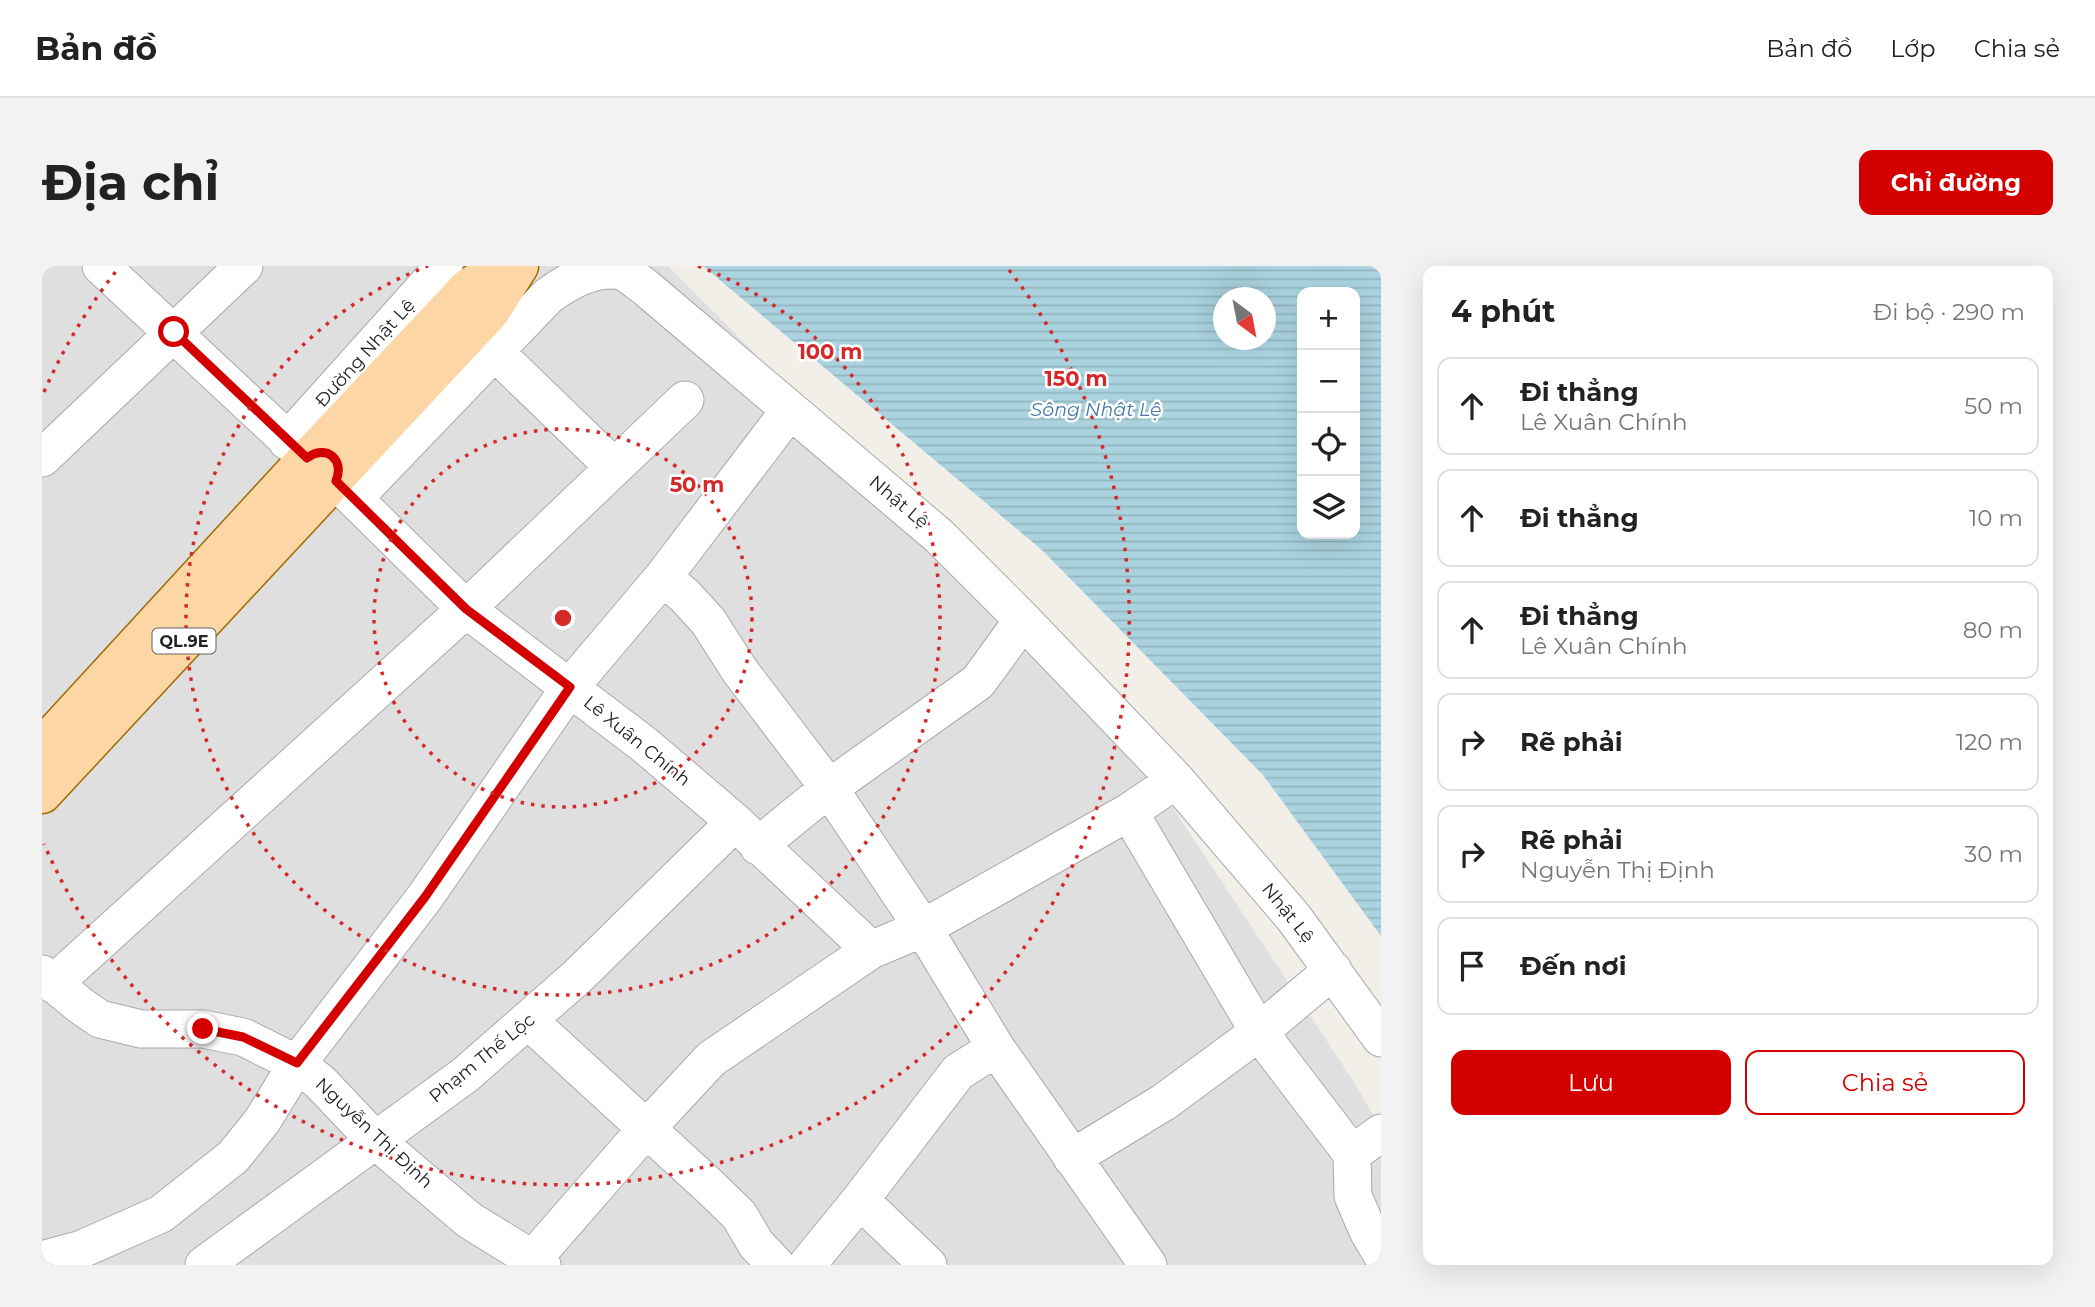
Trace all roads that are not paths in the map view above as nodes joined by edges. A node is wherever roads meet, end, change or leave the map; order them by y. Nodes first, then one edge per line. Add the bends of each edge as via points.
1 (101, 266) edge
2 (244, 266) edge
3 (503, 266) edge
4 (519, 266) edge
5 (438, 268) edge
6 (174, 332) junction
7 (494, 351) junction
8 (685, 400) dead end
9 (790, 410) junction
10 (42, 458) edge
11 (614, 467) junction
12 (320, 470) junction
13 (663, 577) junction
14 (466, 609) junction
15 (1023, 620) junction
16 (570, 687) junction
17 (42, 747) edge
18 (1176, 780) junction
19 (829, 788) junction
20 (42, 794) edge
21 (1129, 812) junction
22 (747, 834) junction
23 (923, 928) junction
24 (871, 950) junction
25 (1333, 970) junction
26 (47, 979) edge
27 (528, 1021) junction
28 (1259, 1032) junction
29 (1381, 1038) edge
30 (996, 1048) junction
31 (297, 1063) junction
32 (646, 1129) junction
33 (1381, 1133) edge
34 (376, 1140) junction
35 (1352, 1154) junction
36 (1072, 1158) junction
37 (860, 1200) junction
38 (1381, 1253) edge
39 (42, 1260) edge
40 (538, 1262) edge
41 (1142, 1263) edge
42 (204, 1265) edge
43 (776, 1265) edge
44 (807, 1265) edge
45 (928, 1265) edge

1 - 6 street, Lê Xuân Chính
2 - 6 street
3 - 12 main road, QL.9E via 468,288
4 - 12 main road, QL.9E via 490,312
5 - 12 street, Đường Nhật Lệ
6 - 10 street
6 - 12 street, Lê Xuân Chính
7 - 9 street, Nhật Lệ via 558,288 588,271 608,268 623,271 645,287
7 - 11 street
7 - 12 street, Nhật Lệ
8 - 11 street
9 - 13 street
9 - 15 street, Nhật Lệ via 939,536
11 - 14 street
12 - 14 street, Lê Xuân Chính
12 - 17 main road, QL.9E
12 - 20 main road, QL.9E
13 - 16 street
13 - 19 street via 708,621
14 - 16 street, Lê Xuân Chính
14 - 26 street
15 - 18 street, Nhật Lệ
15 - 19 street, Phạm Thế Lộc via 978,682
16 - 22 street, Lê Xuân Chính
16 - 31 street via 425,897
18 - 21 street
18 - 25 street, Nhật Lệ
19 - 22 street, Phạm Thế Lộc
19 - 23 street
21 - 23 street
21 - 28 street
22 - 24 street, Lê Xuân Chính
22 - 27 street, Phạm Thế Lộc
23 - 24 street
23 - 30 street
24 - 32 street via 711,1059
25 - 28 street
25 - 29 street, Nhật Lệ
26 - 31 street, Nguyễn Thị Định via 100,1019 141,1029 203,1029 243,1037
27 - 32 street
27 - 34 street, Phạm Thế Lộc via 465,1075
28 - 35 street
28 - 36 street via 1164,1102
30 - 36 street
30 - 37 street via 958,1072
31 - 34 street, Nguyễn Thị Định
31 - 39 street via 240,1148 195,1188 161,1214 82,1249
32 - 40 street
32 - 43 street via 739,1215 756,1244
33 - 35 street
34 - 40 street, Nguyễn Thị Định via 469,1220
34 - 42 street, Phạm Thế Lộc
35 - 38 street via 1353,1196
36 - 41 street
37 - 44 street
37 - 45 street

